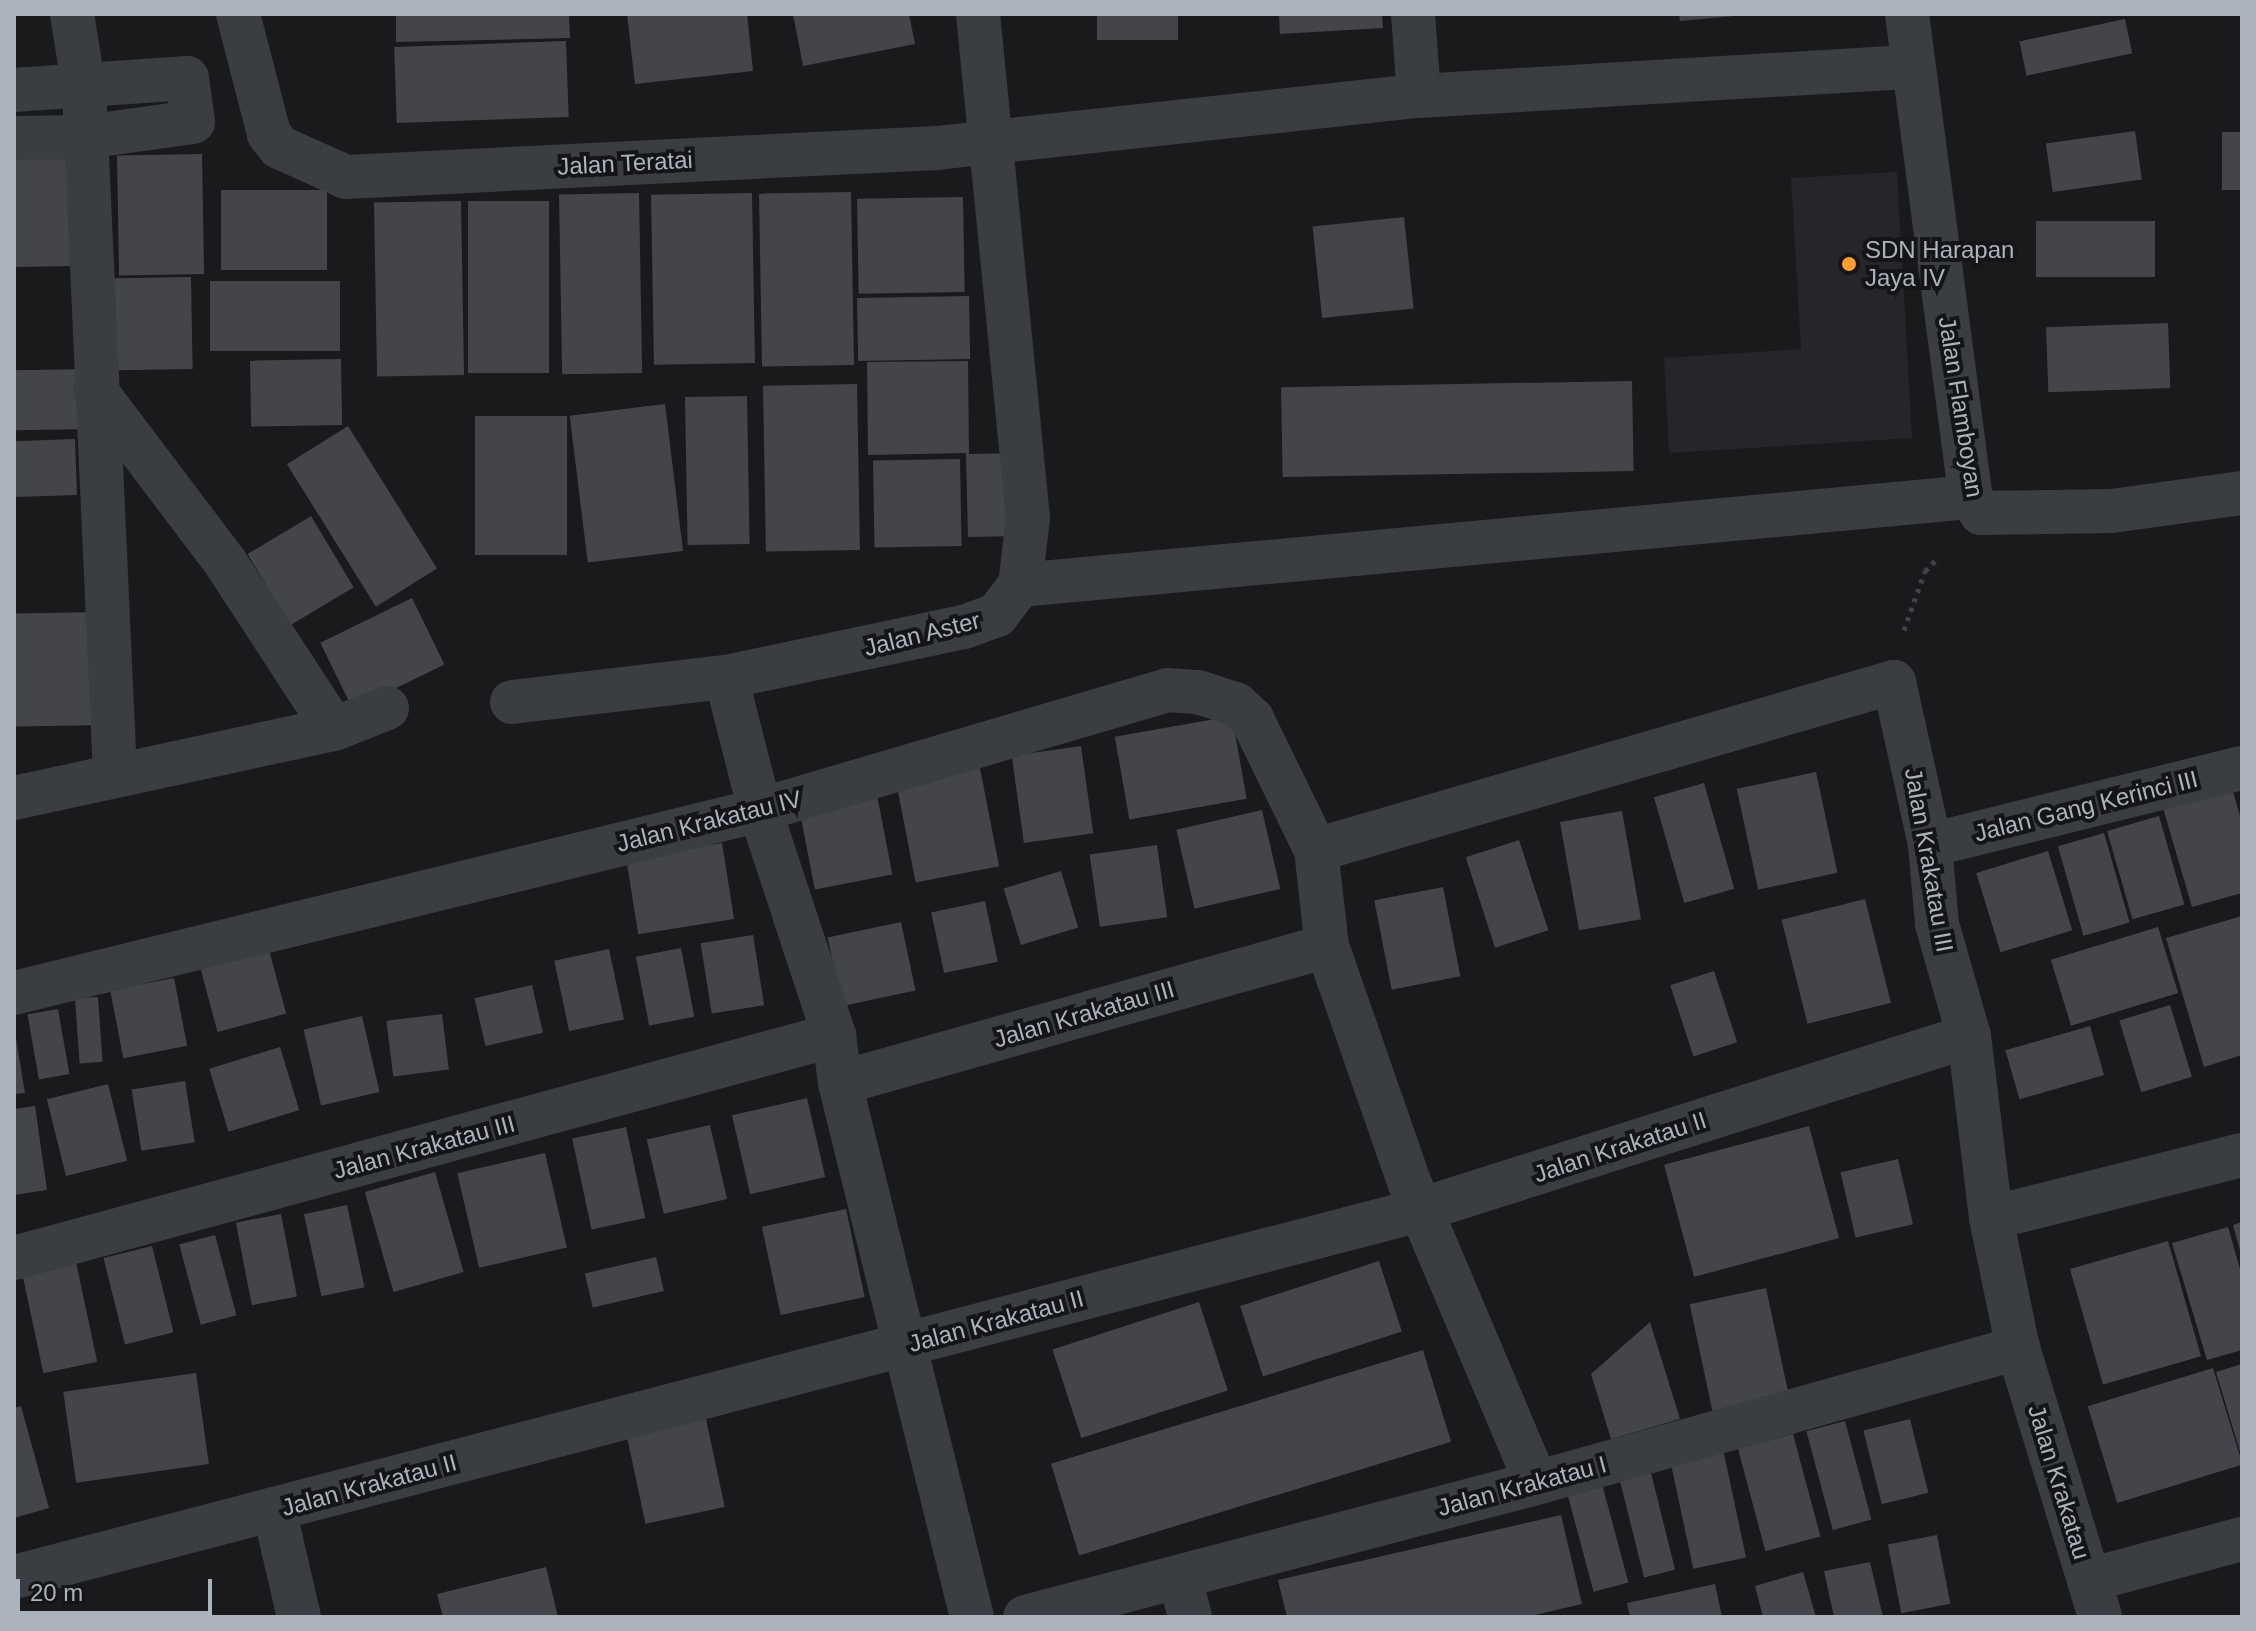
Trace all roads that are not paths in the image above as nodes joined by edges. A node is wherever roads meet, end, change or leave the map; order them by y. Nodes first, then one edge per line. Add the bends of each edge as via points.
1 (72, 14) edge
2 (238, 14) edge
3 (978, 14) edge
4 (1413, 14) edge
5 (1907, 14) edge
6 (1911, 67) junction
7 (84, 89) junction
8 (14, 90) edge
9 (1419, 96) junction
10 (85, 137) junction
11 (14, 138) edge
12 (995, 142) junction
13 (95, 390) junction
14 (2242, 493) edge
15 (1976, 505) junction
16 (1020, 585) junction
17 (726, 677) junction
18 (512, 702) dead end
19 (387, 708) dead end
20 (334, 729) junction
21 (2242, 768) edge
22 (115, 773) junction
23 (17, 795) edge
24 (760, 810) junction
25 (1930, 845) junction
26 (1316, 850) junction
27 (1327, 946) junction
28 (14, 993) edge
29 (834, 1035) junction
30 (1969, 1036) junction
31 (840, 1083) junction
32 (2242, 1155) edge
33 (1420, 1210) junction
34 (1991, 1218) junction
35 (14, 1258) edge
36 (907, 1344) junction
37 (2018, 1348) junction
38 (1536, 1483) junction
39 (274, 1509) junction
40 (2242, 1539) edge
41 (14, 1577) edge
42 (1185, 1597) edge
43 (2095, 1598) edge
44 (299, 1617) edge
45 (972, 1617) edge
46 (1025, 1617) edge

1 - 7 street
2 - 12 street, Jalan Teratai via 269,134 279,147 346,177
3 - 12 street
4 - 9 street
5 - 6 street, Jalan Flamboyan
6 - 9 street, Jalan Teratai
6 - 15 street, Jalan Flamboyan
7 - 8 street
7 - 10 street
7 - 10 street via 187,78 193,122
9 - 12 street, Jalan Teratai
10 - 11 street
10 - 13 street
12 - 16 street via 1028,518
13 - 20 street via 225,562
13 - 22 street
14 - 15 street via 2112,511
15 - 16 street
16 - 17 street, Jalan Aster via 997,615 964,627
17 - 18 street, Jalan Aster
17 - 24 street
19 - 20 street
20 - 22 street
21 - 25 street, Jalan Gang Kerinci III
22 - 23 street
24 - 26 street, Jalan Krakatau IV via 1167,690 1198,692 1236,704 1252,719
24 - 28 street, Jalan Krakatau IV
24 - 29 street
25 - 26 street, Jalan Krakatau III via 1894,682
25 - 30 street, Jalan Krakatau III via 1937,924
26 - 27 street, Jalan Krakatau IV
27 - 31 street, Jalan Krakatau III
27 - 33 street, Jalan Krakatau IV
29 - 31 street
29 - 35 street, Jalan Krakatau III
30 - 33 street, Jalan Krakatau II
30 - 34 street, Jalan Krakatau III
31 - 36 street
32 - 34 street
33 - 36 street, Jalan Krakatau II
33 - 38 street, Jalan Krakatau IV
34 - 37 street, Jalan Krakatau III
36 - 39 street, Jalan Krakatau II
36 - 45 street
37 - 38 street, Jalan Krakatau I
37 - 43 street, Jalan Krakatau
38 - 42 street, Jalan Krakatau I
39 - 41 street, Jalan Krakatau II
39 - 44 street
40 - 43 street
42 - 46 street, Jalan Krakatau I

